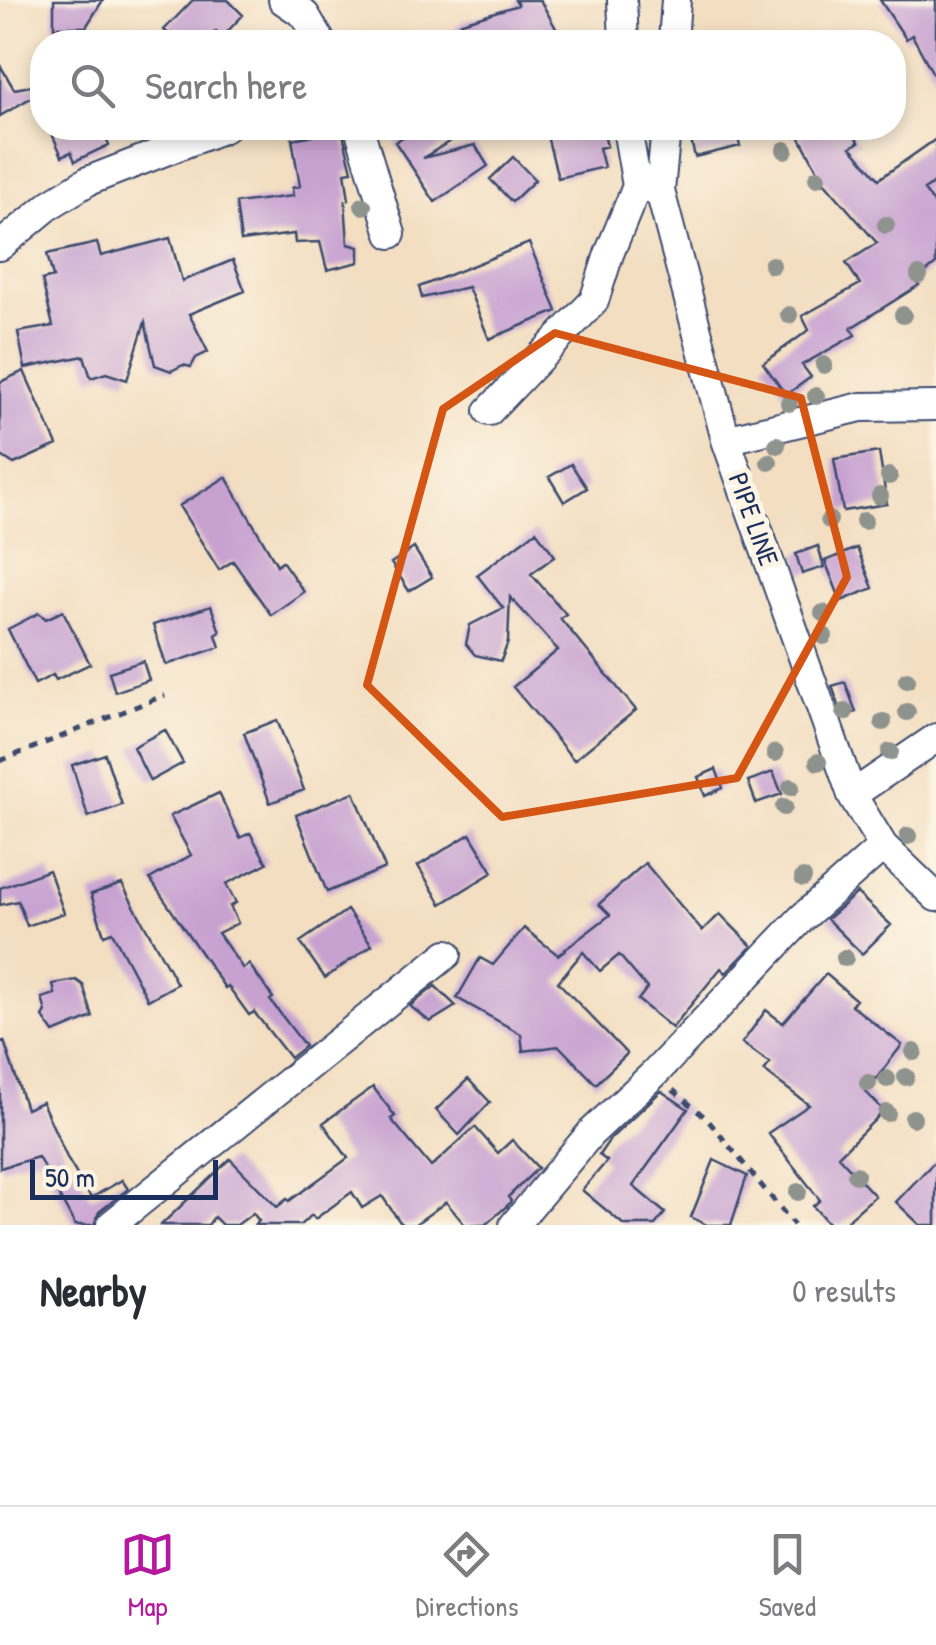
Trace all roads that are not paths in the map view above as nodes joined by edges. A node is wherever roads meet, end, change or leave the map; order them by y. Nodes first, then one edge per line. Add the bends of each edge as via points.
1 (283, 0) edge
2 (622, 0) edge
3 (676, 0) edge
4 (314, 30) edge
5 (623, 30) edge
6 (673, 30) edge
7 (194, 140) edge
8 (363, 140) edge
9 (631, 140) edge
10 (662, 140) edge
11 (648, 188) junction
12 (391, 234) dead end
13 (0, 246) edge
14 (936, 406) edge
15 (490, 411) dead end
16 (726, 440) junction
17 (936, 738) edge
18 (852, 795) junction
19 (882, 846) junction
20 (936, 897) edge
21 (447, 954) dead end
22 (111, 1225) edge
23 (514, 1225) edge

1 - 4 street
2 - 5 street
3 - 6 street
7 - 13 street via 88,182
8 - 12 street
9 - 11 street, PIPE LINE
10 - 11 street
11 - 15 street via 609,254 594,301
11 - 16 street, PIPE LINE
14 - 16 street via 861,407
16 - 18 street, PIPE LINE
17 - 18 street
18 - 19 street, PIPE LINE
19 - 20 street, PIPE LINE
19 - 23 street via 591,1133
21 - 22 street

